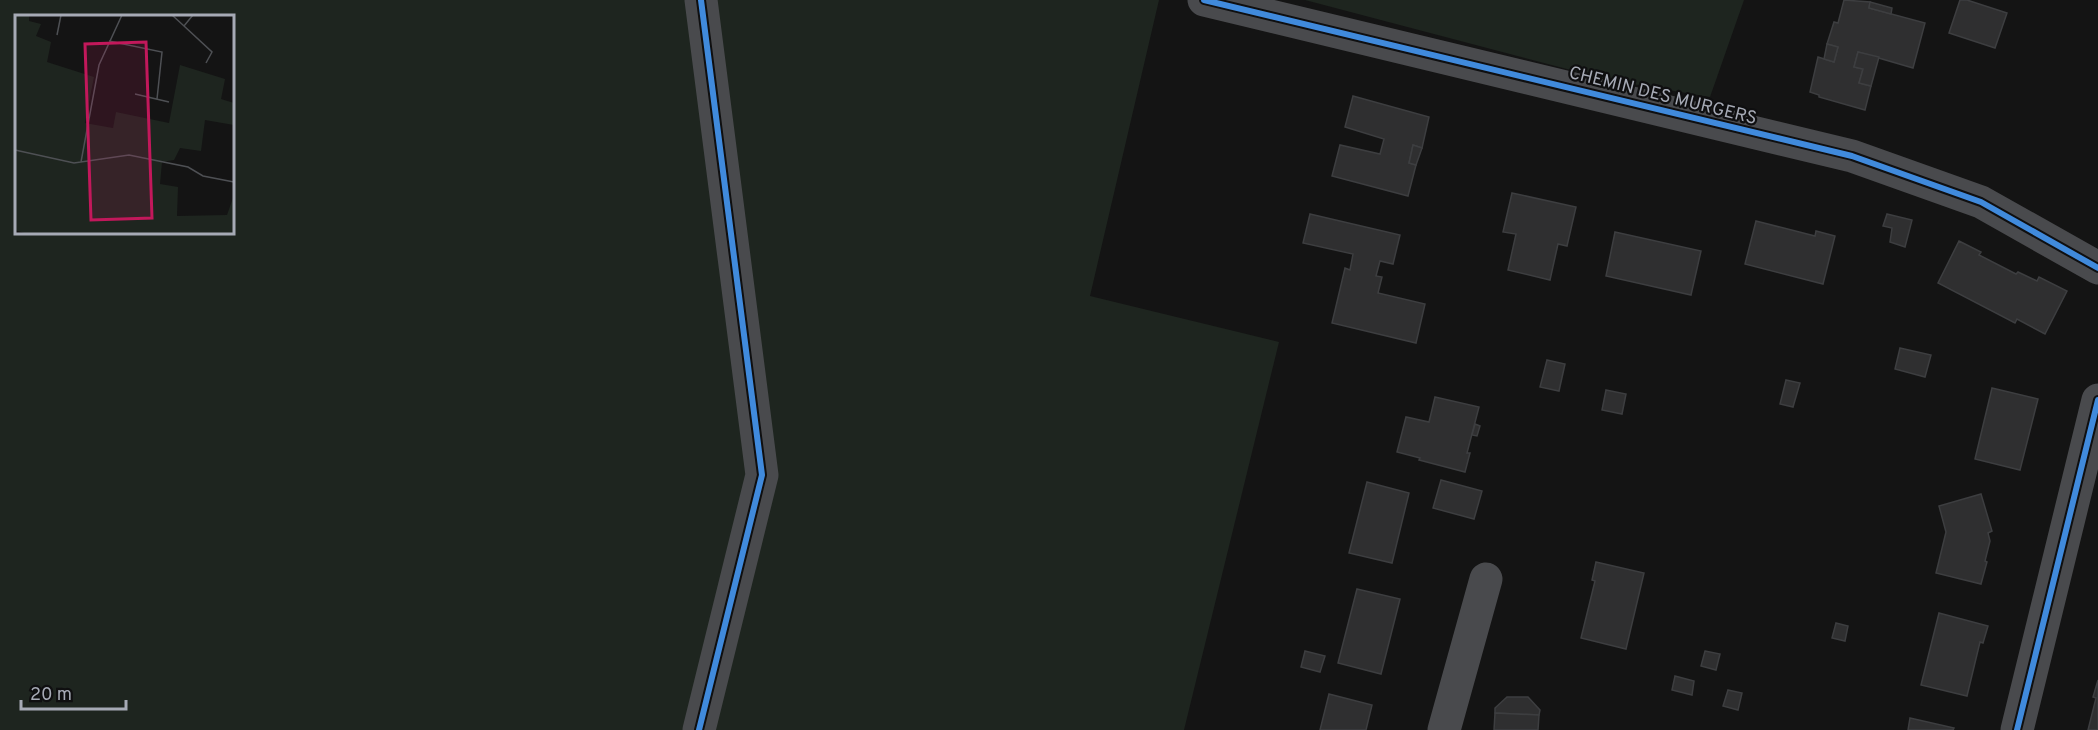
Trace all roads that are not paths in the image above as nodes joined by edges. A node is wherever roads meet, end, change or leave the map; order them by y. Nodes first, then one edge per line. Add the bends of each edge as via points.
1 (701, 0) edge
2 (1204, 0) edge
3 (2098, 268) edge
4 (2098, 399) edge
5 (1486, 579) dead end
6 (699, 730) edge
7 (1444, 730) edge
8 (2017, 730) edge

1 - 6 street via 762,476
2 - 3 street, CHEMIN DES MURGERS via 1852,156 1981,202
4 - 8 street
5 - 7 street

